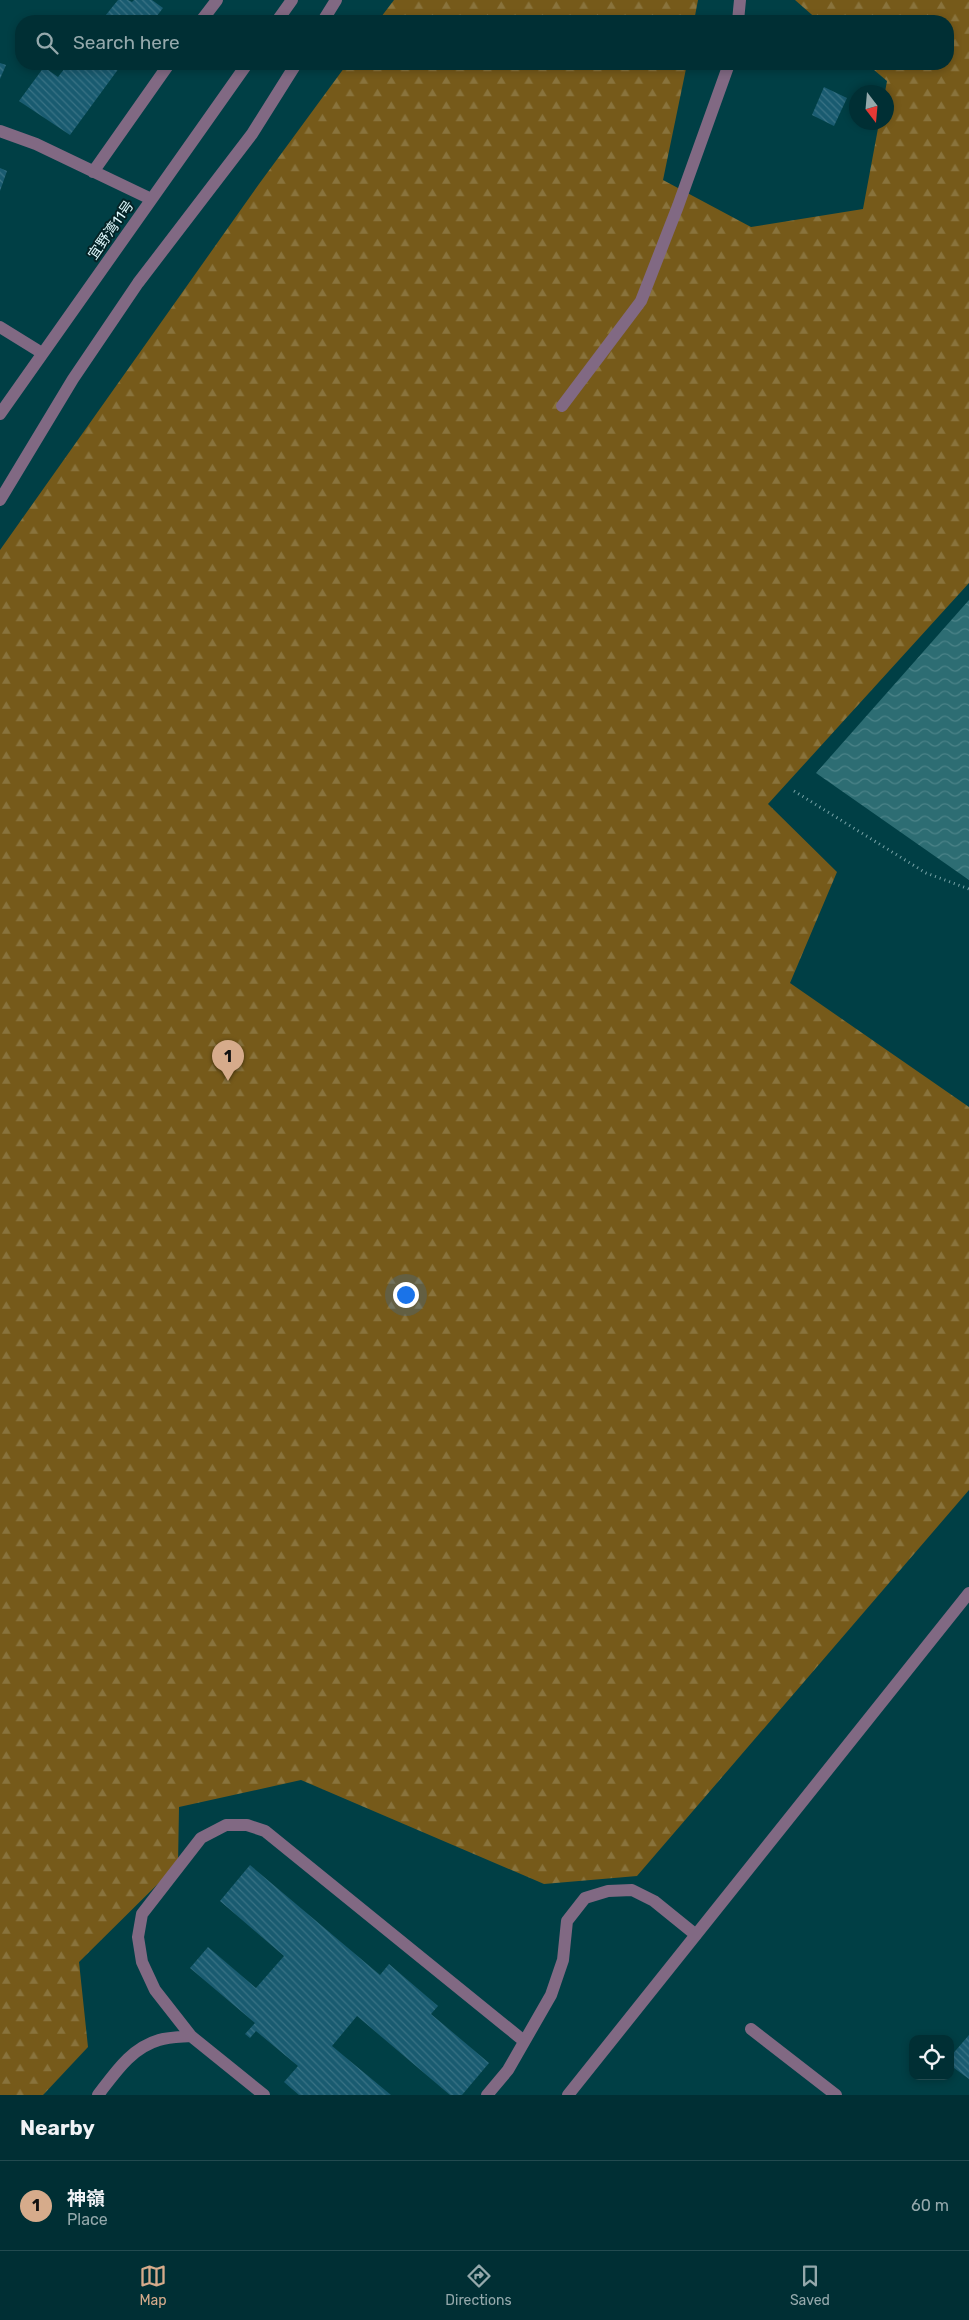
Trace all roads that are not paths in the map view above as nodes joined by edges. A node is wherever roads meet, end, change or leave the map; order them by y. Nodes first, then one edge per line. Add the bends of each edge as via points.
1 (217, 0) edge
2 (292, 0) edge
3 (336, 0) edge
4 (740, 0) edge
5 (206, 15) edge
6 (281, 15) edge
7 (327, 15) edge
8 (739, 15) edge
9 (165, 70) edge
10 (243, 70) edge
11 (292, 70) edge
12 (727, 70) edge
13 (0, 131) edge
14 (93, 172) junction
15 (151, 199) junction
16 (0, 326) edge
17 (42, 353) junction
18 (562, 406) dead end
19 (0, 414) edge
20 (0, 500) edge
21 (969, 1593) edge
22 (696, 1935) junction
23 (752, 2029) dead end
24 (191, 2036) junction
25 (524, 2041) junction
26 (98, 2095) edge
27 (264, 2095) edge
28 (487, 2095) edge
29 (568, 2095) edge
30 (836, 2095) edge

1 - 5 street
2 - 6 street
3 - 7 street
4 - 8 street
9 - 14 street
10 - 15 street, 宜野湾11号
11 - 20 street via 252,134 138,283 73,379
12 - 18 street via 641,301
13 - 14 street via 36,144
14 - 15 street
15 - 17 street, 宜野湾11号
16 - 17 street
17 - 19 street, 宜野湾11号
21 - 22 street
22 - 25 street via 654,1901 632,1890 608,1891 585,1898 567,1921 563,1960 551,1995
22 - 29 street
23 - 30 street
24 - 25 street via 155,1990 142,1962 138,1937 142,1914 201,1838 226,1825 247,1825 265,1831
24 - 26 street via 159,2040 139,2048
24 - 27 street
25 - 28 street via 508,2070

